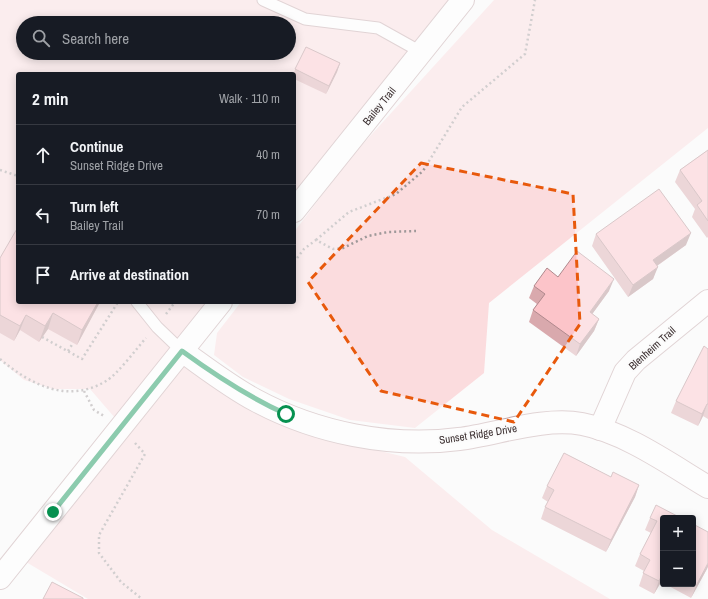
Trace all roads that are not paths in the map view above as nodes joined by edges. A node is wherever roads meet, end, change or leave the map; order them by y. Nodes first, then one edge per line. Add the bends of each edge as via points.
1 (263, 0) edge
2 (463, 0) edge
3 (421, 52) junction
4 (296, 208) edge
5 (708, 301) edge
6 (139, 304) edge
7 (219, 304) edge
8 (182, 351) junction
9 (600, 429) junction
10 (708, 487) edge
11 (0, 578) edge

1 - 3 lane via 305,19 378,28
2 - 3 street, Bailey Trail
3 - 4 street, Bailey Trail
5 - 9 street, Blenheim Trail via 625,372
6 - 8 lane via 157,327
7 - 8 street
8 - 9 street, Sunset Ridge Drive via 255,400 322,427 362,437 402,442 431,442 486,436 534,424 560,423 581,424
8 - 11 street
9 - 10 street, Sunset Ridge Drive via 643,449

